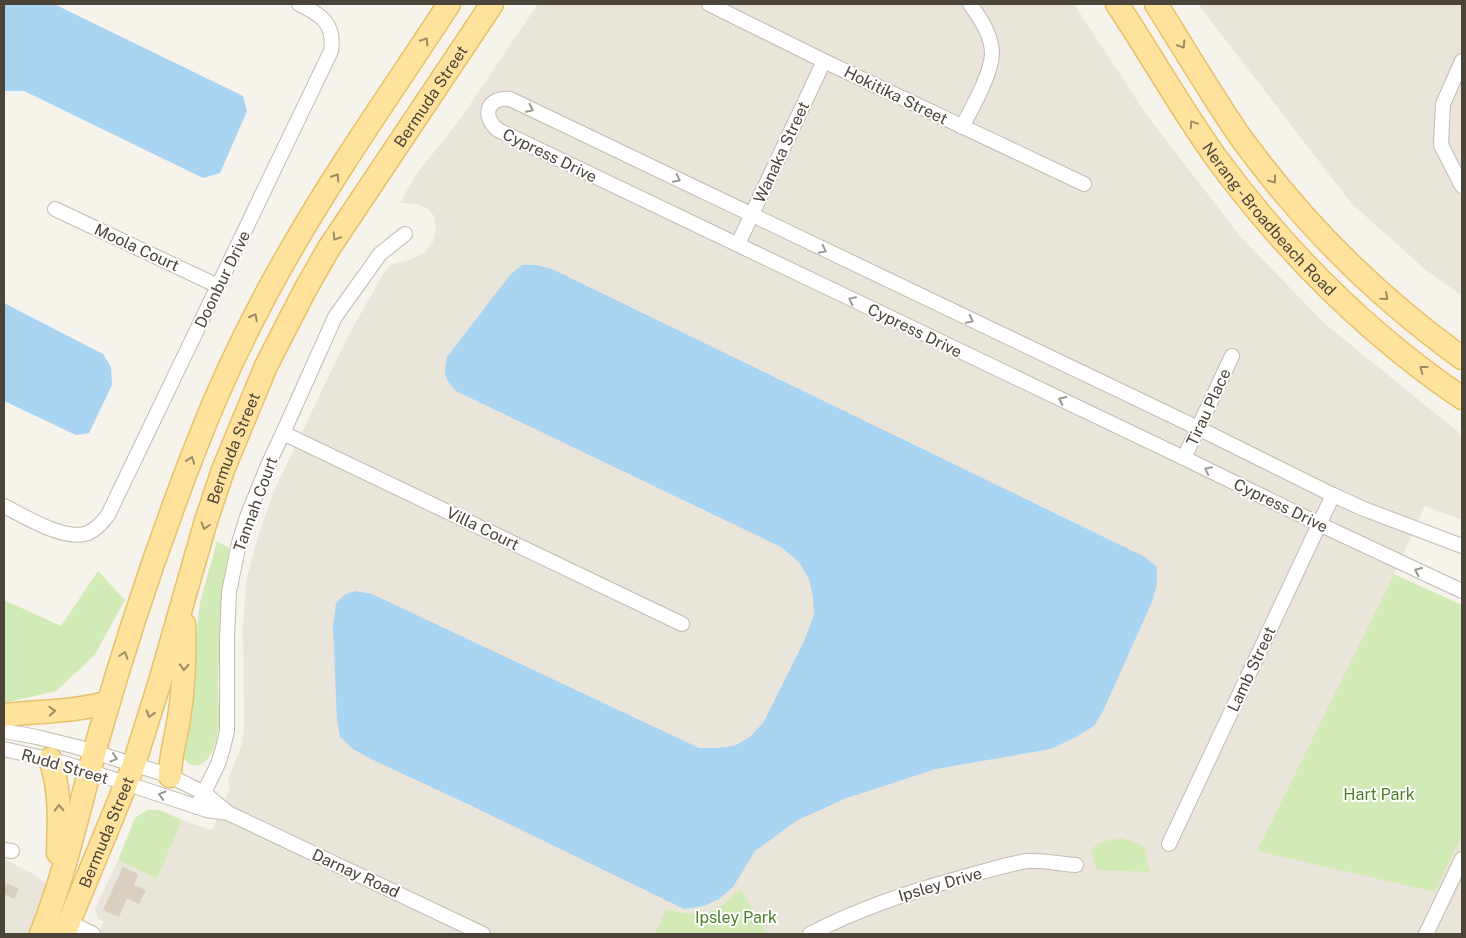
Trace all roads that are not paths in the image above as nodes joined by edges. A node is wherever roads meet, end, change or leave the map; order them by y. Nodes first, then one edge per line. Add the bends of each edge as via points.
1 (299, 4) edge
2 (449, 4) edge
3 (492, 4) edge
4 (709, 4) edge
5 (970, 4) edge
6 (1117, 4) edge
7 (1156, 4) edge
8 (824, 61) junction
9 (1462, 61) edge
10 (962, 127) junction
11 (1084, 184) dead end
12 (1462, 186) edge
13 (55, 209) dead end
14 (751, 215) junction
15 (405, 234) dead end
16 (738, 244) junction
17 (218, 286) junction
18 (1232, 356) dead end
19 (1462, 358) edge
20 (1462, 398) edge
21 (1198, 428) junction
22 (283, 433) junction
23 (1184, 458) junction
24 (1333, 495) junction
25 (4, 506) edge
26 (1319, 524) junction
27 (1462, 546) edge
28 (1462, 591) edge
29 (184, 600) junction
30 (682, 624) dead end
31 (109, 702) junction
32 (4, 715) edge
33 (4, 731) edge
34 (4, 749) edge
35 (50, 759) junction
36 (91, 761) junction
37 (130, 774) junction
38 (170, 776) junction
39 (204, 793) junction
40 (197, 807) junction
41 (228, 812) junction
42 (1169, 844) dead end
43 (1462, 859) edge
44 (1076, 865) dead end
45 (57, 892) junction
46 (67, 928) edge
47 (41, 934) edge
48 (93, 934) edge
49 (483, 934) edge
50 (810, 934) edge
51 (1426, 934) edge

1 - 17 street, Doonbur Drive via 321,16 329,25 331,52
31 -> 2 main road, Bermuda Street via 195,448 248,329 322,199
3 -> 29 main road, Bermuda Street via 329,248 305,290 266,366 238,431 213,499
4 - 8 street, Hokitika Street
5 - 10 street via 982,21 992,54 985,80
20 -> 6 main road, Nerang - Broadbeach Road via 1376,332 1324,284 1265,220 1207,144
7 -> 19 main road, Nerang - Broadbeach Road via 1233,128 1287,197 1367,281
8 - 10 street, Hokitika Street
8 - 14 street, Wanaka Street
9 - 12 street via 1443,104 1441,145
10 - 11 street, Hokitika Street
13 - 17 street, Moola Court
14 - 16 street, Wanaka Street
16 -> 14 street, Cypress Drive via 498,130 488,118 488,109 501,98 510,99
14 -> 21 street, Cypress Drive
15 - 22 street, Tannah Court via 380,254 334,317
23 -> 16 street, Cypress Drive
17 - 25 street, Doonbur Drive via 103,522 88,533 71,534 59,532
18 - 21 street, Tirau Place
21 - 23 street, Tirau Place
21 - 24 street, Cypress Drive
22 - 30 street, Villa Court
22 - 39 street, Tannah Court via 247,517 233,566 229,592 227,732 218,764
26 -> 23 street, Cypress Drive
24 - 26 street, Lamb Street
24 - 27 street, Cypress Drive
28 -> 26 street, Cypress Drive
26 - 42 street, Lamb Street
29 -> 37 main road, Bermuda Street
29 -> 38 main road via 184,672
32 -> 31 main road via 74,710
31 - 36 main road, Bermuda Street
33 - 36 street, Rudd Street via 37,737
34 - 35 street, Rudd Street
35 - 36 street, Rudd Street
45 -> 35 main road via 59,808
36 - 37 street, Rudd Street
36 -> 37 street, Darnay Road
36 - 45 main road, Bermuda Street
37 - 38 street, Darnay Road
40 -> 37 street, Darnay Road
37 - 46 main road, Bermuda Street
38 - 39 street, Darnay Road
39 - 40 street, Tannah Court
39 - 41 street, Darnay Road
40 - 41 street, Darnay Road
41 - 49 street, Darnay Road
43 - 51 street
44 - 50 street, Ipsley Drive via 1028,861 979,872 874,905
45 - 47 main road, Bermuda Street
46 - 48 street

